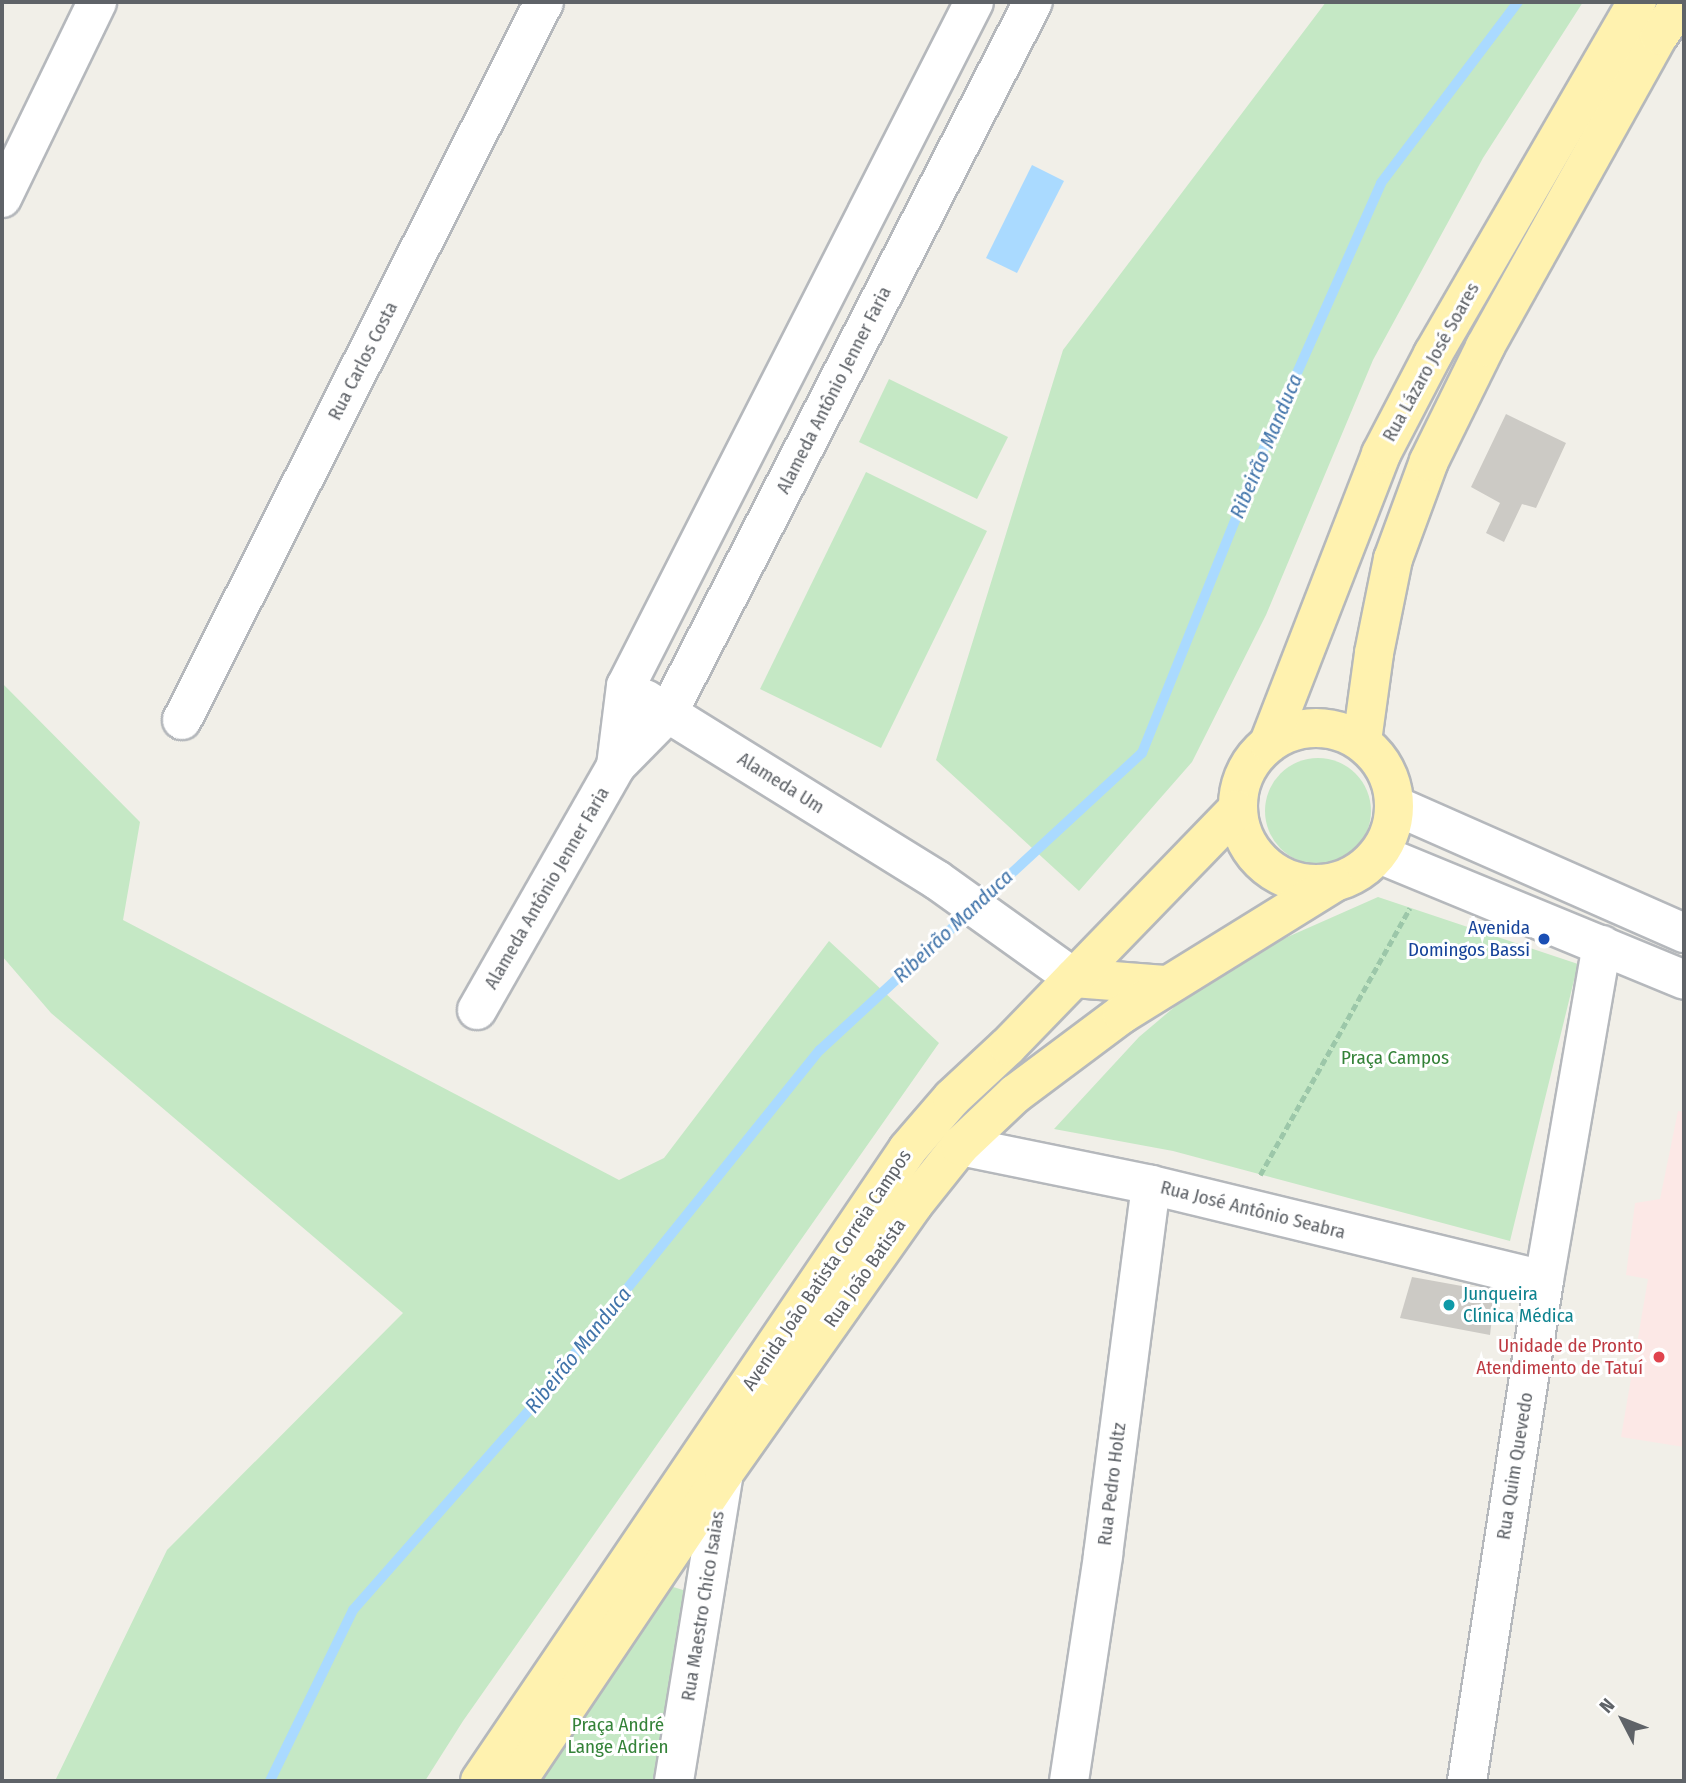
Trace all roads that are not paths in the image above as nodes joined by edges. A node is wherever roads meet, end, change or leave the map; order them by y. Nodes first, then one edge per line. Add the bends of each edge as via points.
1 (97, 2) edge
2 (544, 2) edge
3 (974, 2) edge
4 (1033, 2) edge
5 (1637, 2) edge
6 (1679, 10) edge
7 (2, 198) edge
8 (626, 686) junction
9 (668, 713) junction
10 (182, 720) dead end
11 (1362, 741) junction
12 (1269, 743) junction
13 (616, 766) junction
14 (1396, 806) junction
15 (1237, 810) junction
16 (1379, 854) junction
17 (1333, 883) junction
18 (1684, 933) edge
19 (1602, 945) junction
20 (1074, 978) junction
21 (1684, 980) edge
22 (1165, 985) junction
23 (477, 1010) dead end
24 (960, 1146) junction
25 (1151, 1185) junction
26 (1544, 1280) junction
27 (724, 1473) junction
28 (480, 1781) edge
29 (517, 1781) edge
30 (674, 1781) edge
31 (1069, 1781) edge
32 (1467, 1781) edge

1 - 7 street
2 - 10 street, Rua Carlos Costa
3 - 8 street, Alameda Antônio Jenner Faria
4 - 9 street, Alameda Antônio Jenner Faria
5 - 12 main road, Rua Lázaro José Soares via 1433,354 1381,454
6 - 11 main road, Rua Lázaro José Soares via 1659,36 1485,347 1429,461 1393,559
8 - 9 street, Alameda Um
8 - 13 street, Alameda Antônio Jenner Faria
9 - 13 street, Alameda Antônio Jenner Faria
9 - 20 street, Alameda Um via 937,880
11 - 12 main road via 1340,730 1315,726 1291,731
11 - 14 main road via 1380,758 1392,781
12 - 15 main road via 1251,761 1241,783
13 - 23 street, Alameda Antônio Jenner Faria
14 - 16 main road
14 - 18 street
15 - 17 main road via 1244,837 1258,860 1280,876 1306,884
15 - 20 main road, Avenida João Batista Correia Campos
16 - 17 main road via 1359,872
16 - 19 street
17 - 22 main road, Rua João Batista
19 - 21 street
19 - 26 street, Rua Quim Quevedo
20 - 22 main road
20 - 28 main road, Avenida João Batista Correia Campos via 952,1098 908,1149
22 - 24 main road, Rua João Batista via 1015,1094
24 - 25 street, Rua José Antônio Seabra
24 - 27 main road, Rua João Batista via 913,1205
25 - 26 street, Rua José Antônio Seabra
25 - 31 street, Rua Pedro Holtz
26 - 32 street, Rua Quim Quevedo
27 - 29 main road, Rua João Batista
27 - 30 street, Rua Maestro Chico Isaias

